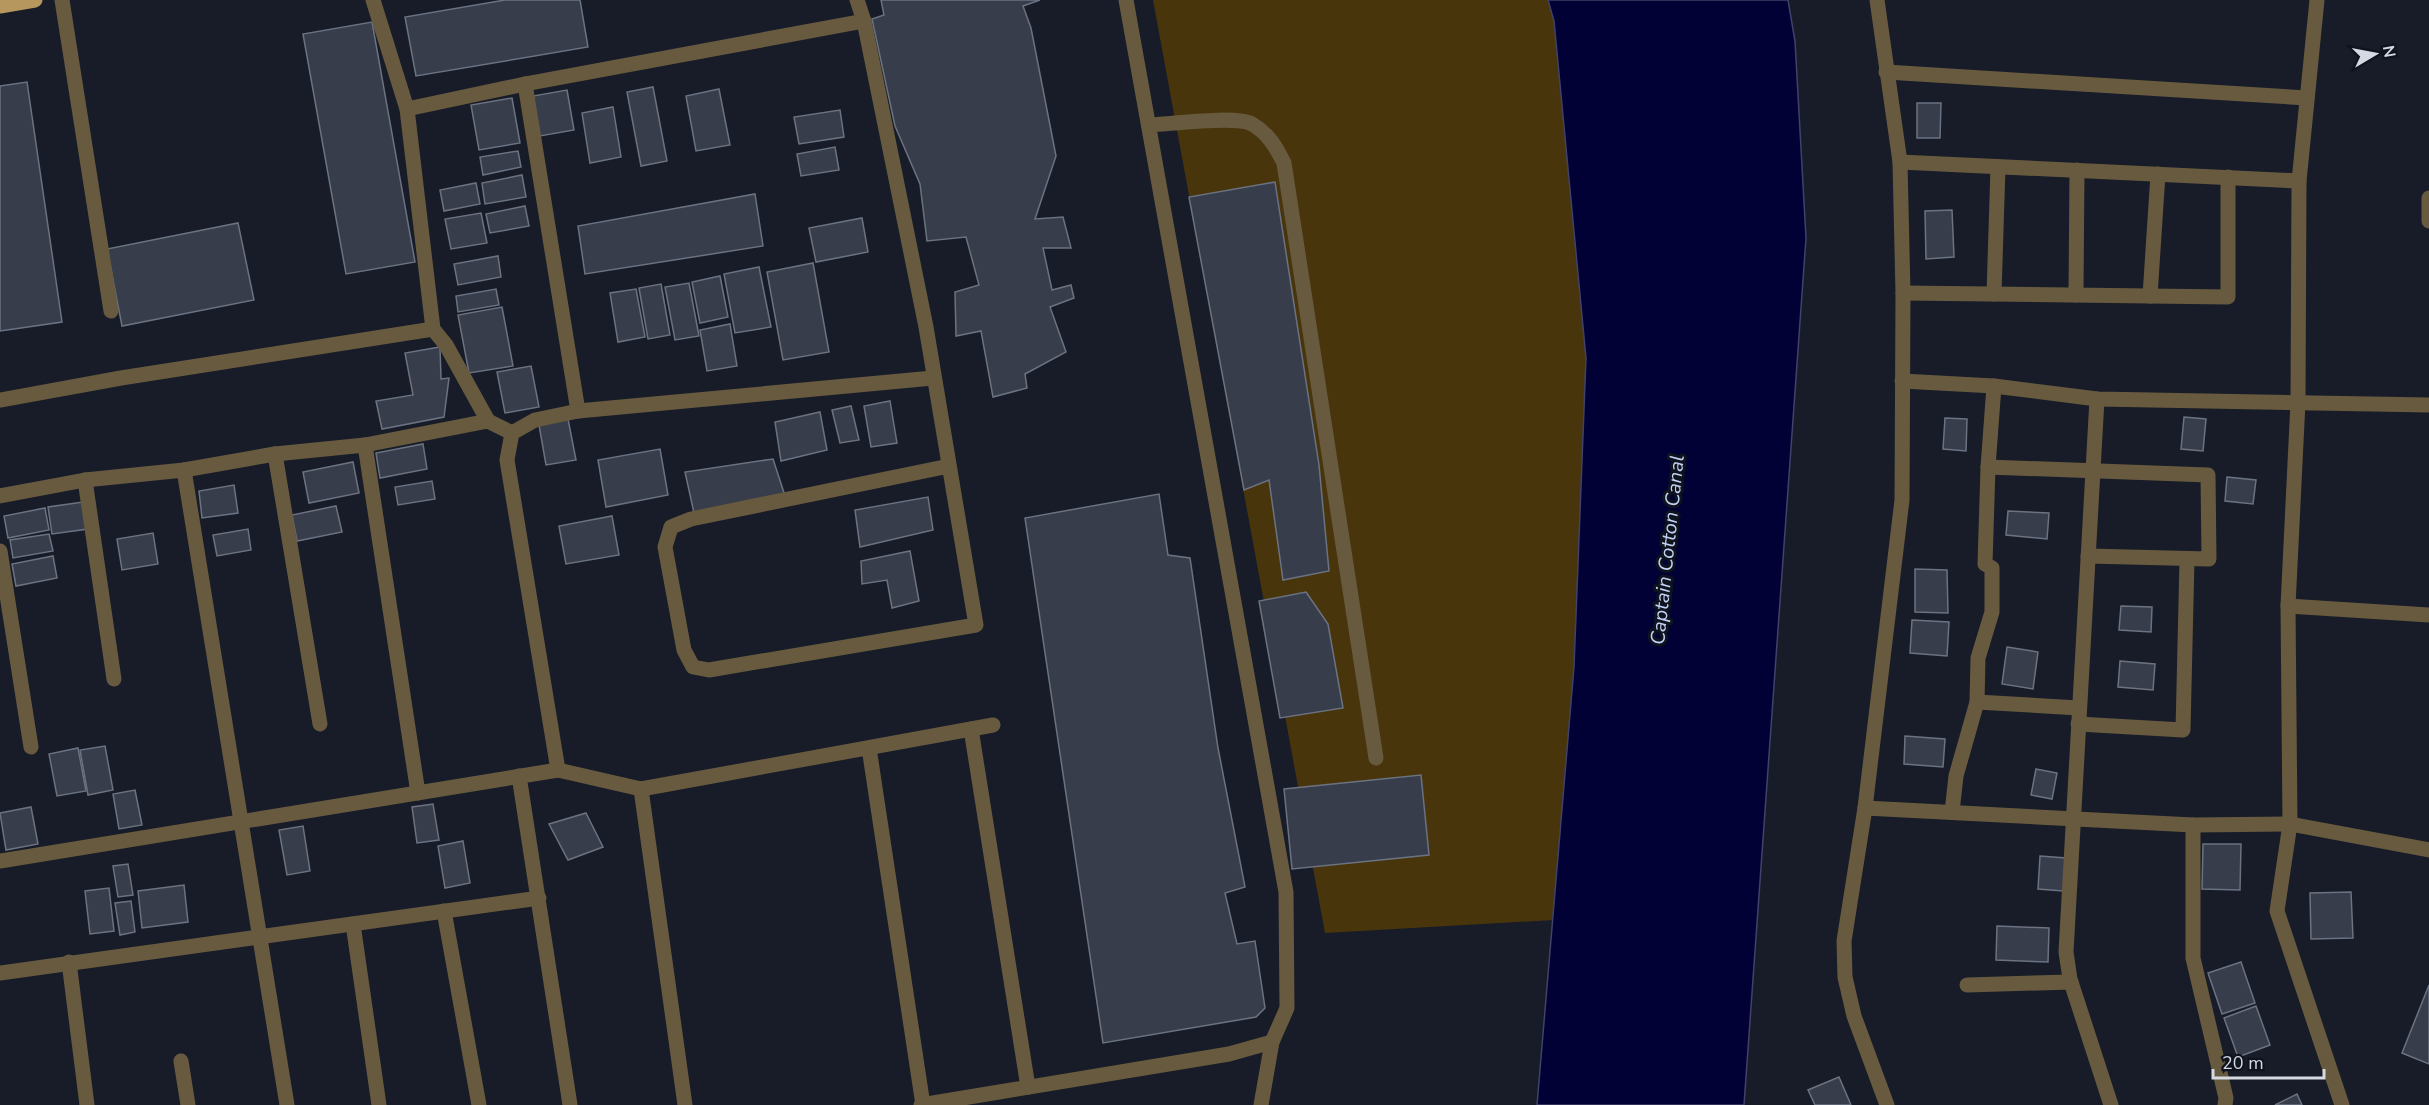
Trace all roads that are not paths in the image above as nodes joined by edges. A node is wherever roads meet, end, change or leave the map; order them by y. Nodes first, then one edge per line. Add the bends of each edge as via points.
1 (35, 0) edge
2 (62, 0) edge
3 (373, 0) edge
4 (857, 0) edge
5 (1126, 0) edge
6 (1877, 0) edge
7 (2317, 0) edge
8 (0, 6) edge
9 (864, 21) junction
10 (1886, 72) junction
11 (525, 84) junction
12 (2307, 98) junction
13 (407, 109) junction
14 (1150, 125) junction
15 (1900, 162) junction
16 (1998, 166) junction
17 (2077, 170) junction
18 (2158, 174) junction
19 (2228, 177) junction
20 (2299, 181) junction
21 (2429, 198) edge
22 (2429, 222) edge
23 (1903, 293) junction
24 (1994, 294) junction
25 (2076, 295) junction
26 (2150, 296) junction
27 (111, 311) dead end
28 (433, 329) junction
29 (933, 378) junction
30 (1902, 381) junction
31 (1994, 386) junction
32 (2097, 399) junction
33 (0, 400) edge
34 (2298, 402) junction
35 (2429, 405) edge
36 (578, 411) junction
37 (488, 421) junction
38 (512, 433) junction
39 (365, 445) junction
40 (275, 454) junction
41 (950, 466) junction
42 (1988, 467) junction
43 (184, 470) junction
44 (2093, 471) junction
45 (85, 480) junction
46 (0, 496) edge
47 (0, 551) edge
48 (2088, 556) junction
49 (2187, 560) junction
50 (2288, 606) junction
51 (2429, 615) edge
52 (114, 679) dead end
53 (1977, 702) junction
54 (2079, 716) junction
55 (320, 724) dead end
56 (993, 725) dead end
57 (971, 729) junction
58 (31, 747) dead end
59 (869, 748) junction
60 (1376, 758) dead end
61 (558, 770) junction
62 (519, 776) junction
63 (640, 789) junction
64 (418, 793) junction
65 (1864, 808) junction
66 (1952, 812) junction
67 (2072, 818) junction
68 (241, 823) junction
69 (2290, 824) junction
70 (2193, 825) junction
71 (2429, 850) edge
72 (0, 861) edge
73 (539, 898) junction
74 (444, 911) junction
75 (353, 924) junction
76 (259, 936) junction
77 (69, 962) junction
78 (0, 973) edge
79 (2071, 982) junction
80 (1967, 985) dead end
81 (1272, 1042) junction
82 (181, 1061) dead end
83 (1028, 1087) junction
84 (87, 1105) edge
85 (188, 1105) edge
86 (287, 1105) edge
87 (380, 1105) edge
88 (479, 1105) edge
89 (570, 1105) edge
90 (685, 1105) edge
91 (922, 1105) edge
92 (1261, 1105) edge
93 (1887, 1105) edge
94 (2111, 1105) edge
95 (2225, 1105) edge
96 (2342, 1105) edge

1 - 8 main road
2 - 27 street
3 - 13 street
4 - 9 street
5 - 14 street
6 - 10 street
7 - 12 street
9 - 11 street
9 - 29 street via 924,315
10 - 12 street
10 - 15 street
11 - 13 street
11 - 36 street
12 - 20 street
13 - 28 street
14 - 60 street via 1250,122 1272,140 1284,163
14 - 81 street via 1286,892 1287,1008
15 - 16 street
15 - 23 street
16 - 17 street
16 - 24 street
17 - 18 street
17 - 25 street
18 - 19 street
18 - 26 street
19 - 20 street
19 - 26 street via 2228,297
20 - 34 street
21 - 22 street
23 - 24 street
23 - 30 street
24 - 25 street
25 - 26 street
28 - 33 street
28 - 37 street
29 - 36 street
29 - 41 street
30 - 31 street
30 - 65 street via 1902,500
31 - 32 street
31 - 42 street
32 - 34 street
32 - 44 street
34 - 35 street
34 - 50 street
36 - 38 street via 535,420
37 - 38 street
37 - 39 street
38 - 61 street via 507,460
39 - 40 street
39 - 64 street
40 - 43 street
40 - 55 street
41 - 41 street via 691,519 671,527 665,547 684,650 693,667 709,670 976,625
42 - 44 street
42 - 53 street via 1985,564 1992,568 1992,612 1978,658
43 - 45 street
43 - 68 street
44 - 48 street
44 - 49 street via 2208,475 2209,559
45 - 46 street
45 - 52 street
47 - 58 street
48 - 49 street
48 - 54 street
49 - 54 street via 2183,730
50 - 51 street
50 - 69 street
53 - 54 street
53 - 66 street via 1956,776
54 - 67 street
56 - 57 street
57 - 59 street
57 - 83 street
59 - 63 street
59 - 91 street
61 - 62 street
61 - 63 street
62 - 64 street
62 - 73 street
63 - 90 street
64 - 68 street
65 - 66 street
65 - 93 street via 1844,941 1845,977 1854,1016
66 - 67 street
67 - 70 street
67 - 79 street via 2066,952
68 - 72 street
68 - 76 street
69 - 70 street
69 - 71 street
69 - 96 street via 2277,911
70 - 95 street via 2193,958
73 - 74 street
73 - 89 street
74 - 75 street
74 - 88 street
75 - 76 street
75 - 87 street
76 - 77 street
76 - 86 street
77 - 78 street
77 - 84 street
79 - 80 street
79 - 94 street
81 - 83 street via 1229,1054
81 - 92 street
82 - 85 street
83 - 91 street

